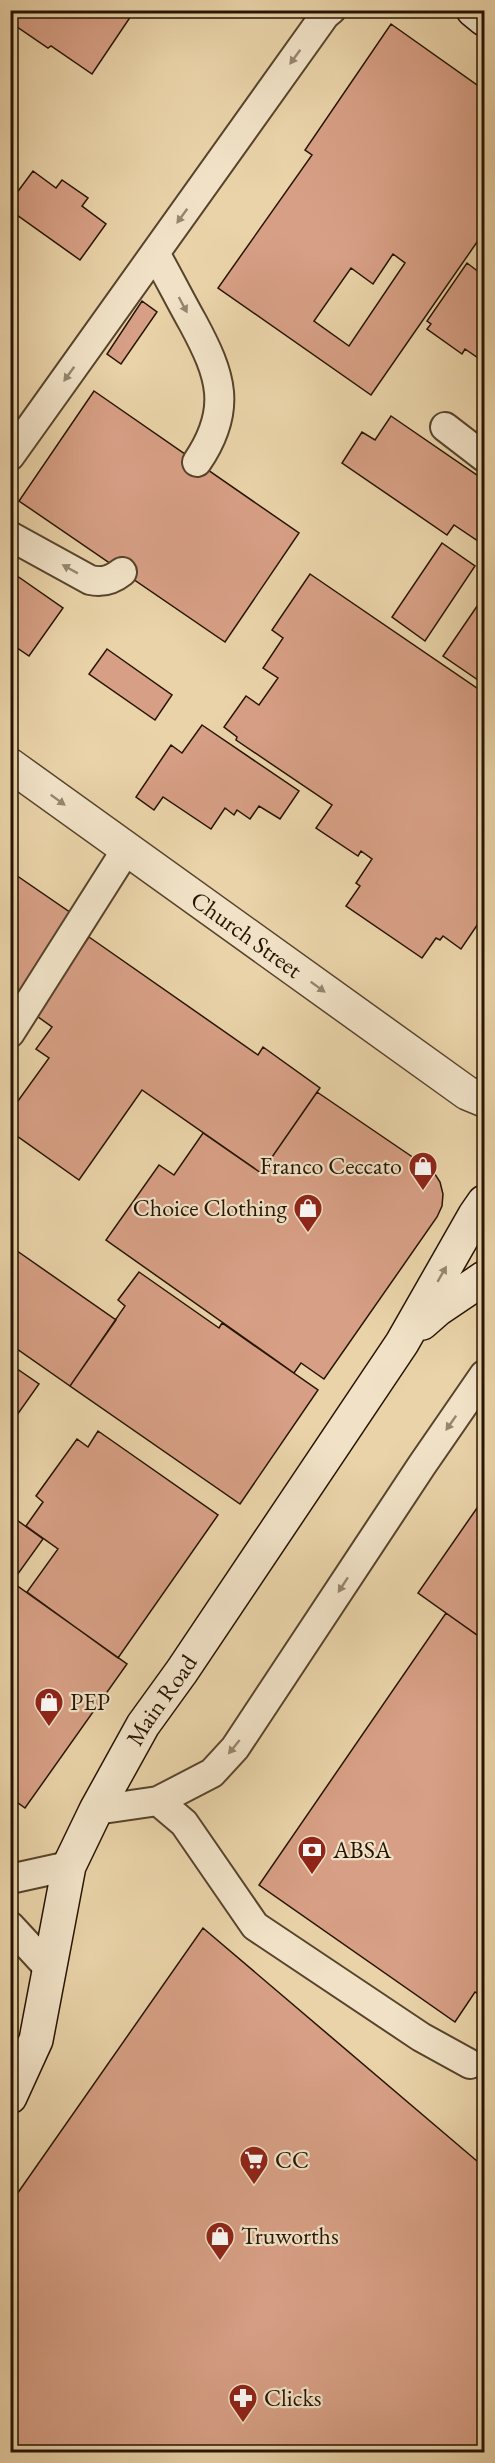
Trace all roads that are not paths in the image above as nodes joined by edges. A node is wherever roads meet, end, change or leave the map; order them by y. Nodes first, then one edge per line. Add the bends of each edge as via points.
1 (331, 10) edge
2 (473, 10) edge
3 (484, 19) edge
4 (156, 253) junction
5 (445, 427) dead end
6 (10, 456) edge
7 (484, 457) edge
8 (197, 462) dead end
9 (10, 536) edge
10 (122, 572) dead end
11 (10, 765) edge
12 (126, 850) junction
13 (10, 1033) edge
14 (484, 1100) edge
15 (484, 1202) edge
16 (484, 1278) edge
17 (402, 1343) junction
18 (484, 1375) edge
19 (158, 1801) junction
20 (96, 1810) junction
21 (69, 1866) junction
22 (10, 1879) edge
23 (10, 1926) edge
24 (48, 1967) junction
25 (23, 2044) edge
26 (470, 2064) dead end
27 (10, 2097) edge

1 -> 4 lane
2 - 3 main road
4 -> 6 lane
4 -> 8 lane via 207,349 219,387 216,428
5 - 7 lane
10 -> 9 lane via 104,581 90,580
11 -> 12 main road, Church Street
12 - 13 lane
12 -> 14 main road, Church Street via 467,1094
17 -> 15 main road, Main Road
16 - 17 main road, Main Road via 438,1309
17 - 20 main road, Main Road via 143,1725
18 -> 19 lane via 235,1748 212,1773
19 - 20 lane
19 - 26 lane via 184,1823 255,1926 421,2037
20 - 21 main road, Main Road
21 - 22 lane
21 - 24 main road, Main Road
23 - 24 lane
24 - 25 main road, Main Road via 43,2007
25 - 27 main road, Main Road

